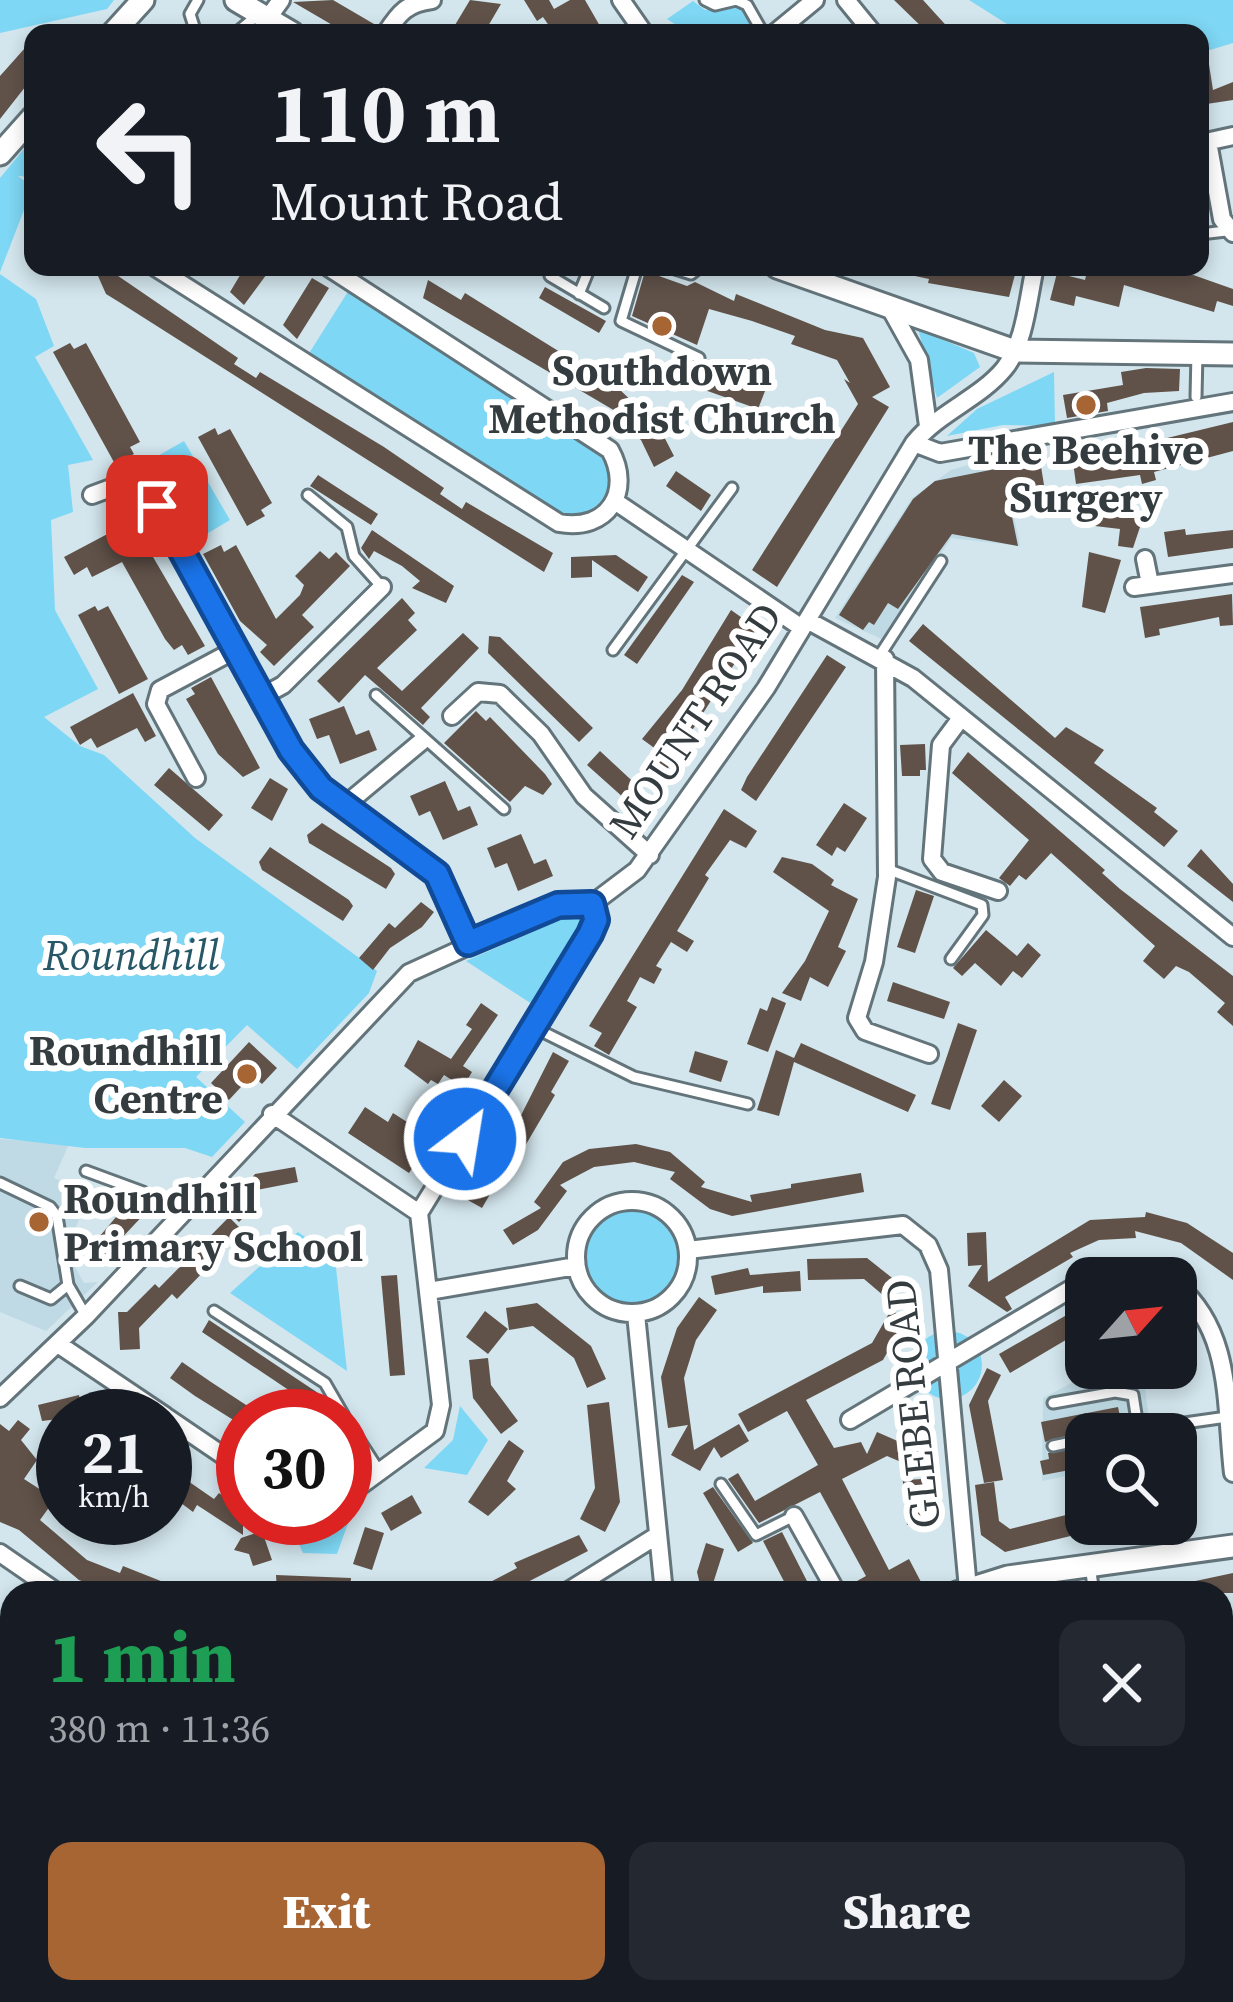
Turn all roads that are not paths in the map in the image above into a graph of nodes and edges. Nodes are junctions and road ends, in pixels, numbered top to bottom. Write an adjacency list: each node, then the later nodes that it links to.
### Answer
1 (143, 0): 9 (street)
2 (236, 0): 8 (street)
3 (432, 0): 10 (street)
4 (705, 0): 5 (lane)
5 (736, 0): 11 (lane)
6 (815, 0): 12 (street)
7 (846, 0): 13 (street)
8 (269, 10)
9 (121, 24)
10 (392, 24)
11 (758, 24)
12 (786, 24)
13 (866, 24)
14 (1209, 160): 15 (street)
15 (1230, 232)
16 (169, 276): 37 (street)
17 (342, 276): 37 (street)
18 (550, 276): 23 (lane)
19 (586, 276): 23 (lane)
20 (634, 276): 29 (lane)
21 (802, 276): 25 (street)
22 (1033, 276): 26 (street)
23 (579, 294): 24 (lane)
24 (604, 308)
25 (890, 308): 26 (street); 32 (street)
26 (1016, 351): 27 (street); 32 (street, MOUNT ROAD)
27 (1197, 352): 28 (street); 30 (lane)
28 (1233, 354)
29 (699, 358)
30 (1196, 397)
31 (1233, 402): 33 (street)
32 (928, 426): 33 (street, MOUNT ROAD)
33 (914, 442): 43 (street, MOUNT ROAD)
34 (732, 488): 38 (lane)
35 (92, 495): 44 (street)
36 (308, 495): 42 (lane)
37 (616, 502): 38 (street)
38 (686, 550): 43 (street); 45 (lane)
39 (1145, 559): 41 (street)
40 (941, 561): 46 (lane)
41 (1233, 574)
42 (382, 587): 48 (street)
43 (805, 624): 46 (street); 55 (street, MOUNT ROAD)
44 (232, 650): 48 (street); 52 (street)
45 (613, 650)
46 (882, 657): 50 (street); 56 (street)
47 (376, 695): 51 (lane)
48 (261, 698): 53 (street)
49 (452, 716): 55 (street)
50 (961, 718): 57 (street); 59 (street)
51 (422, 741): 53 (street); 54 (lane)
52 (196, 778)
53 (344, 806): 60 (street)
54 (504, 809)
55 (650, 855): 58 (street, MOUNT ROAD)
56 (886, 869): 61 (lane); 63 (street)
57 (998, 891)
58 (592, 904): 60 (street, MOUNT ROAD); 62 (street)
59 (1233, 937)
60 (468, 943): 65 (street, MOUNT ROAD)
61 (951, 959)
62 (533, 1027): 64 (lane); 68 (street)
63 (929, 1054)
64 (748, 1104)
65 (272, 1114): 68 (street); 69 (street, MOUNT ROAD)
66 (86, 1171): 69 (lane)
67 (0, 1183): 72 (lane)
68 (419, 1214): 74 (street)
69 (176, 1220): 79 (street, MOUNT ROAD)
70 (688, 1250): 71 (street); 78 (street); 81 (street, GLEBE ROAD)
71 (576, 1266): 74 (street); 78 (street)
72 (68, 1285): 73 (lane); 79 (lane)
73 (20, 1286)
74 (429, 1291): 94 (street)
75 (1065, 1294): 81 (street)
76 (1197, 1301): 87 (street)
77 (214, 1311): 83 (lane)
78 (636, 1314): 98 (street)
79 (86, 1316): 80 (street, MOUNT ROAD)
80 (58, 1344): 82 (street); 84 (street, MOUNT ROAD)
81 (947, 1361): 88 (street); 106 (street, GLEBE ROAD)
82 (125, 1389)
83 (328, 1389)
84 (0, 1398)
85 (1053, 1403): 86 (lane)
86 (1136, 1413)
87 (1226, 1417): 89 (lane); 93 (street)
88 (850, 1420)
89 (1197, 1420)
90 (1065, 1443): 91 (lane)
91 (1053, 1446)
92 (372, 1460): 94 (lane)
93 (1233, 1473)
94 (381, 1474): 95 (street)
95 (372, 1480)
96 (722, 1484): 97 (lane)
97 (794, 1516): 105 (street)
98 (658, 1535): 103 (street); 104 (street)
99 (1233, 1546): 101 (street)
100 (0, 1553): 102 (street)
101 (1090, 1566): 107 (street); 108 (lane)
102 (41, 1581)
103 (585, 1581)
104 (663, 1581)
105 (830, 1581)
106 (961, 1581)
107 (1013, 1581)
108 (1092, 1581)

